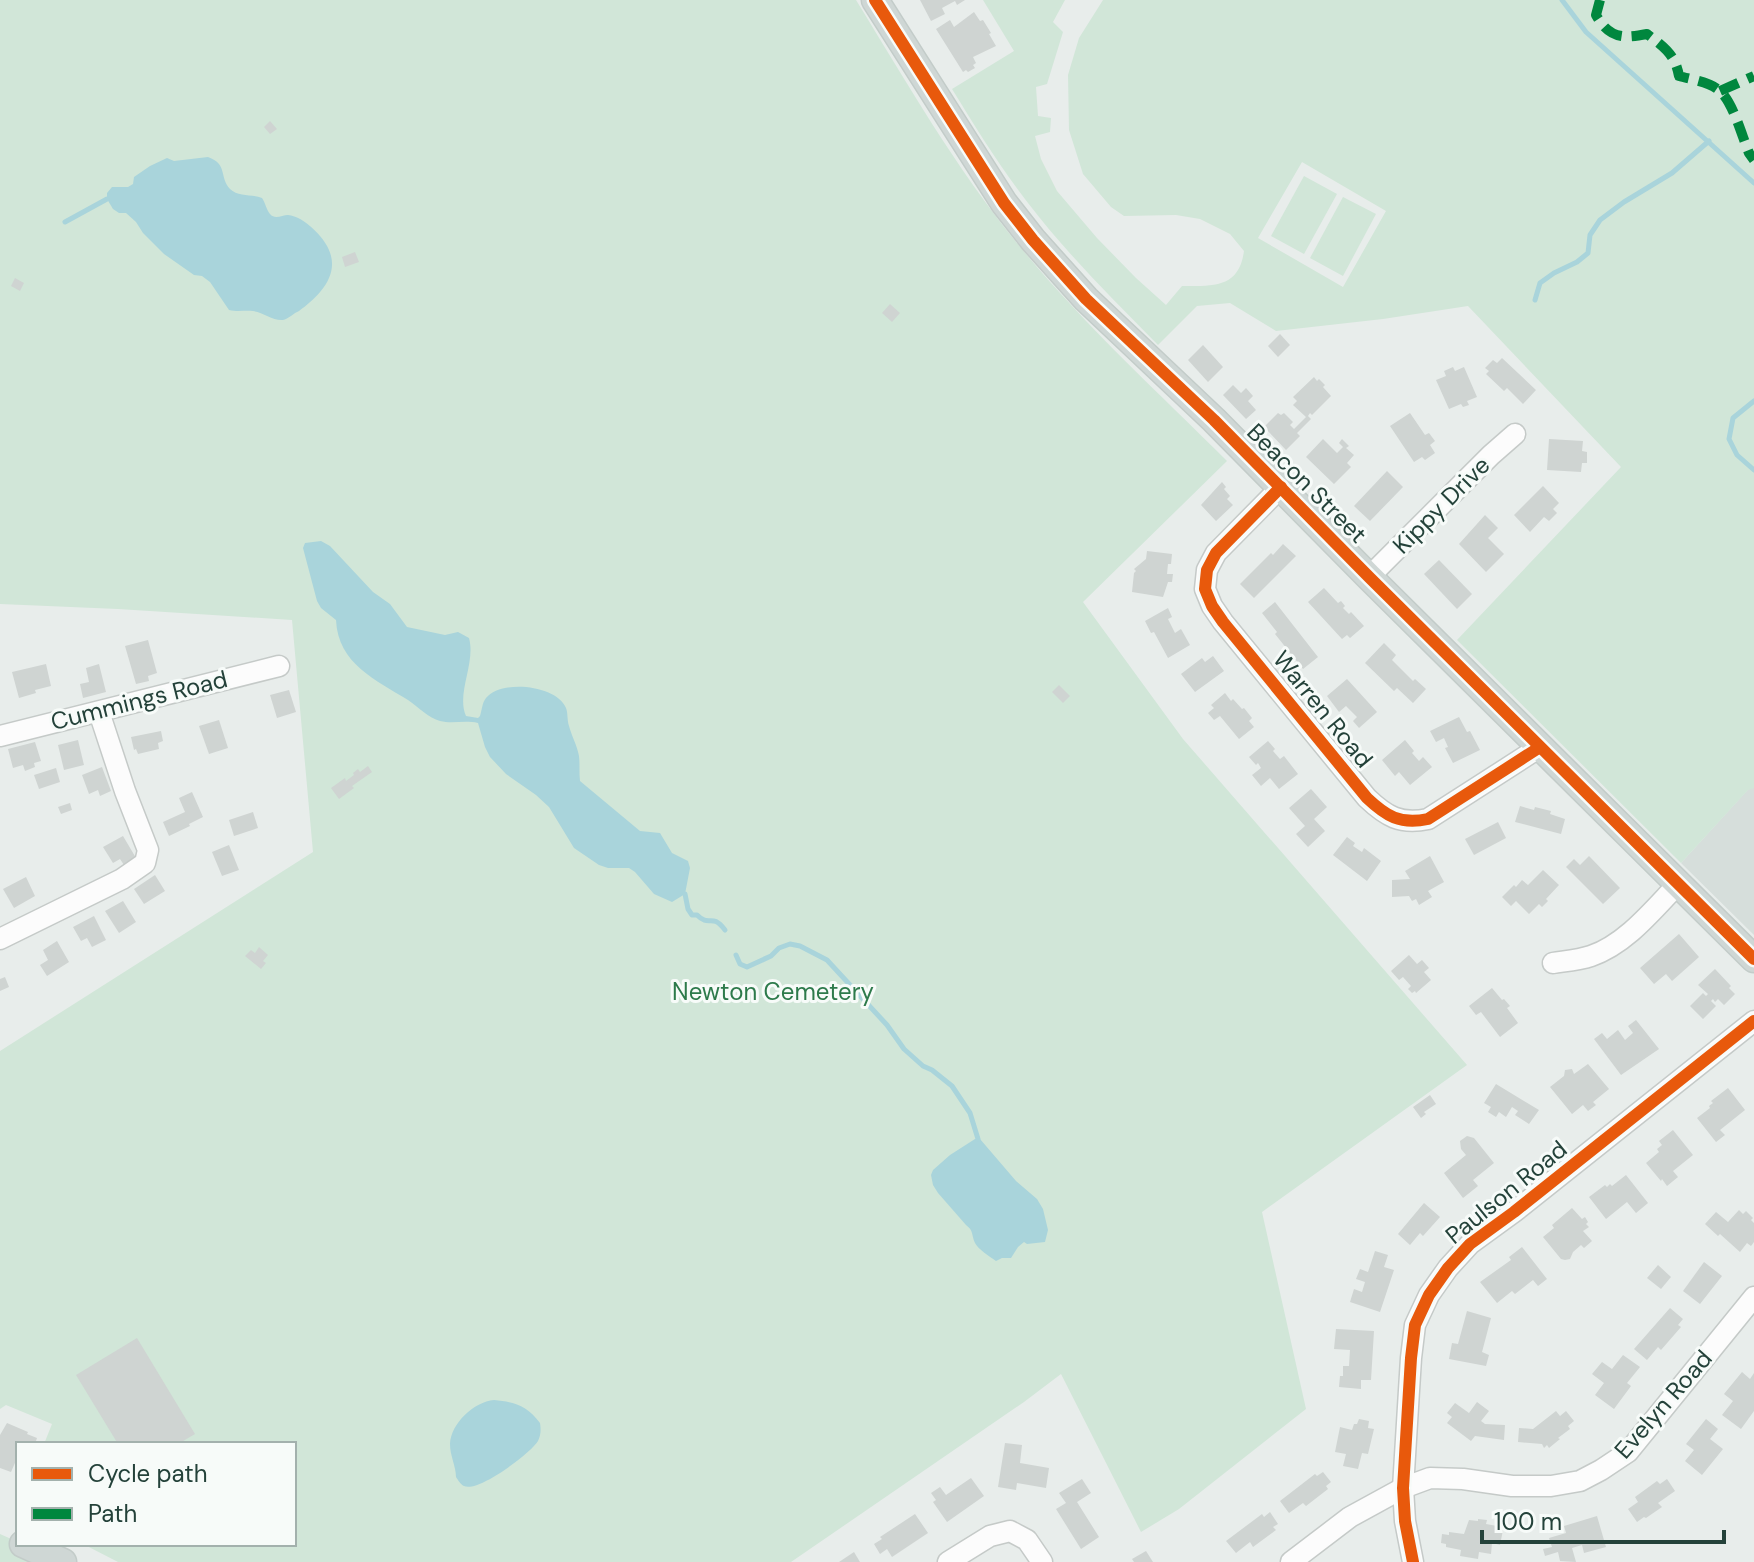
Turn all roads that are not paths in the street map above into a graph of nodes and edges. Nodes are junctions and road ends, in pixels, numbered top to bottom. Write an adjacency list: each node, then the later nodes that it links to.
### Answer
1 (875, 0): 3 (main road, Beacon Street)
2 (1515, 434): 4 (street, Kippy Drive)
3 (1281, 487): 4 (main road, Beacon Street); 8 (street, Warren Road)
4 (1369, 577): 8 (main road, Beacon Street)
5 (279, 666): 6 (street, Cummings Road)
6 (99, 712): 7 (street, Cummings Road); 10 (street)
7 (0, 736)
8 (1540, 747): 9 (main road, Beacon Street)
9 (1678, 884): 11 (main road, Beacon Street); 12 (street)
10 (0, 939)
11 (1754, 959)
12 (1553, 963)
13 (1754, 1021): 15 (street, Paulson Road)
14 (1754, 1297): 15 (street, Evelyn Road)
15 (1403, 1488): 20 (street, Evelyn Road); 21 (street, Paulson Road)
16 (28, 1546): 17 (main road)
17 (63, 1562)
18 (948, 1562): 19 (street)
19 (1042, 1562)
20 (1291, 1562)
21 (1413, 1562)

